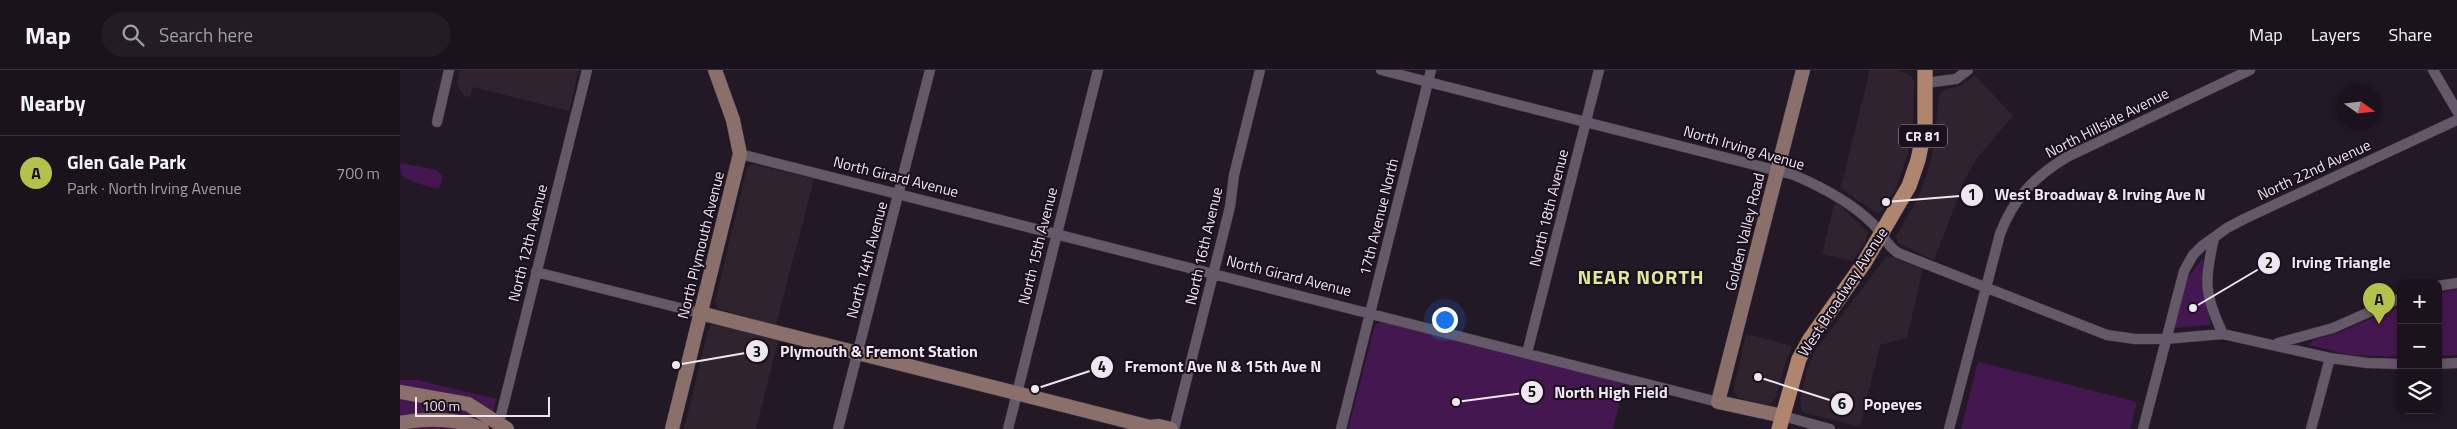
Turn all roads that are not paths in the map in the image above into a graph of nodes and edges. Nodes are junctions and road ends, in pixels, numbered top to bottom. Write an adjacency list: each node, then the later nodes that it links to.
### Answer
1 (449, 70): 19 (street)
2 (587, 70): 26 (street, North 12th Avenue)
3 (715, 70): 20 (street, North Plymouth Avenue)
4 (930, 70): 22 (street, North 14th Avenue)
5 (1098, 70): 23 (street, North 15th Avenue)
6 (1260, 70): 27 (street, North 16th Avenue)
7 (1381, 70): 15 (street, North Irving Avenue)
8 (1431, 70): 15 (street, 17th Avenue North)
9 (1600, 70): 18 (street, North 18th Avenue)
10 (1803, 70): 21 (street, Golden Valley Road)
11 (1968, 70): 14 (street)
12 (2250, 70): 30 (street, North Hillside Avenue)
13 (2434, 70): 16 (street)
14 (1925, 77): 24 (main road, West Broadway Avenue / CR 81)
15 (1428, 82): 18 (street, North Irving Avenue); 33 (street, 17th Avenue North)
16 (2457, 111)
17 (2457, 120): 25 (street, North 22nd Avenue)
18 (1587, 121): 21 (street, North Irving Avenue); 38 (street, North 18th Avenue)
19 (437, 122)
20 (740, 154): 22 (street, North Girard Avenue); 32 (street, North Plymouth Avenue)
21 (1777, 170): 24 (street, North Irving Avenue); 45 (street, Golden Valley Road)
22 (899, 195): 23 (street, North Girard Avenue); 37 (street, North 14th Avenue)
23 (1057, 234): 27 (street, North Girard Avenue); 44 (street, North 15th Avenue)
24 (1882, 235): 30 (street, North Irving Avenue); 47 (main road, West Broadway Avenue / CR 81)
25 (2214, 238): 34 (street); 35 (street, North 22nd Avenue)
26 (536, 272): 32 (street); 48 (street, North 12th Avenue)
27 (1214, 273): 33 (street, North Girard Avenue); 53 (street, North 16th Avenue)
28 (2457, 283): 29 (street)
29 (2442, 285)
30 (1985, 287): 35 (street, North Irving Avenue); 56 (street, North Hillside Avenue)
31 (2397, 300): 36 (street, North Irving Avenue)
32 (700, 313): 37 (street); 50 (street, North Plymouth Avenue)
33 (1370, 313): 38 (street, North Girard Avenue); 54 (street, 17th Avenue North)
34 (2223, 334): 35 (street, North Irving Avenue); 36 (street, North Irving Avenue)
35 (2165, 339): 57 (street, North 22nd Avenue)
36 (2274, 344): 39 (street, North Irving Avenue)
37 (858, 353): 44 (street); 51 (street, North 14th Avenue)
38 (1527, 353): 45 (street, North Girard Avenue)
39 (2330, 358): 41 (street, North Irving Avenue); 58 (street)
40 (2457, 363): 42 (street)
41 (2397, 364)
42 (2442, 364)
43 (400, 392): 48 (street)
44 (1016, 392): 52 (street, North 15th Avenue); 53 (street)
45 (1718, 402): 47 (street, North Girard Avenue)
46 (400, 423): 49 (street)
47 (1781, 423): 55 (street, North Girard Avenue)
48 (501, 427)
49 (482, 429)
50 (672, 429)
51 (838, 429)
52 (1008, 429)
53 (1173, 429)
54 (1341, 429)
55 (1830, 429)
56 (1949, 429)
57 (2142, 429)
58 (2311, 429)

